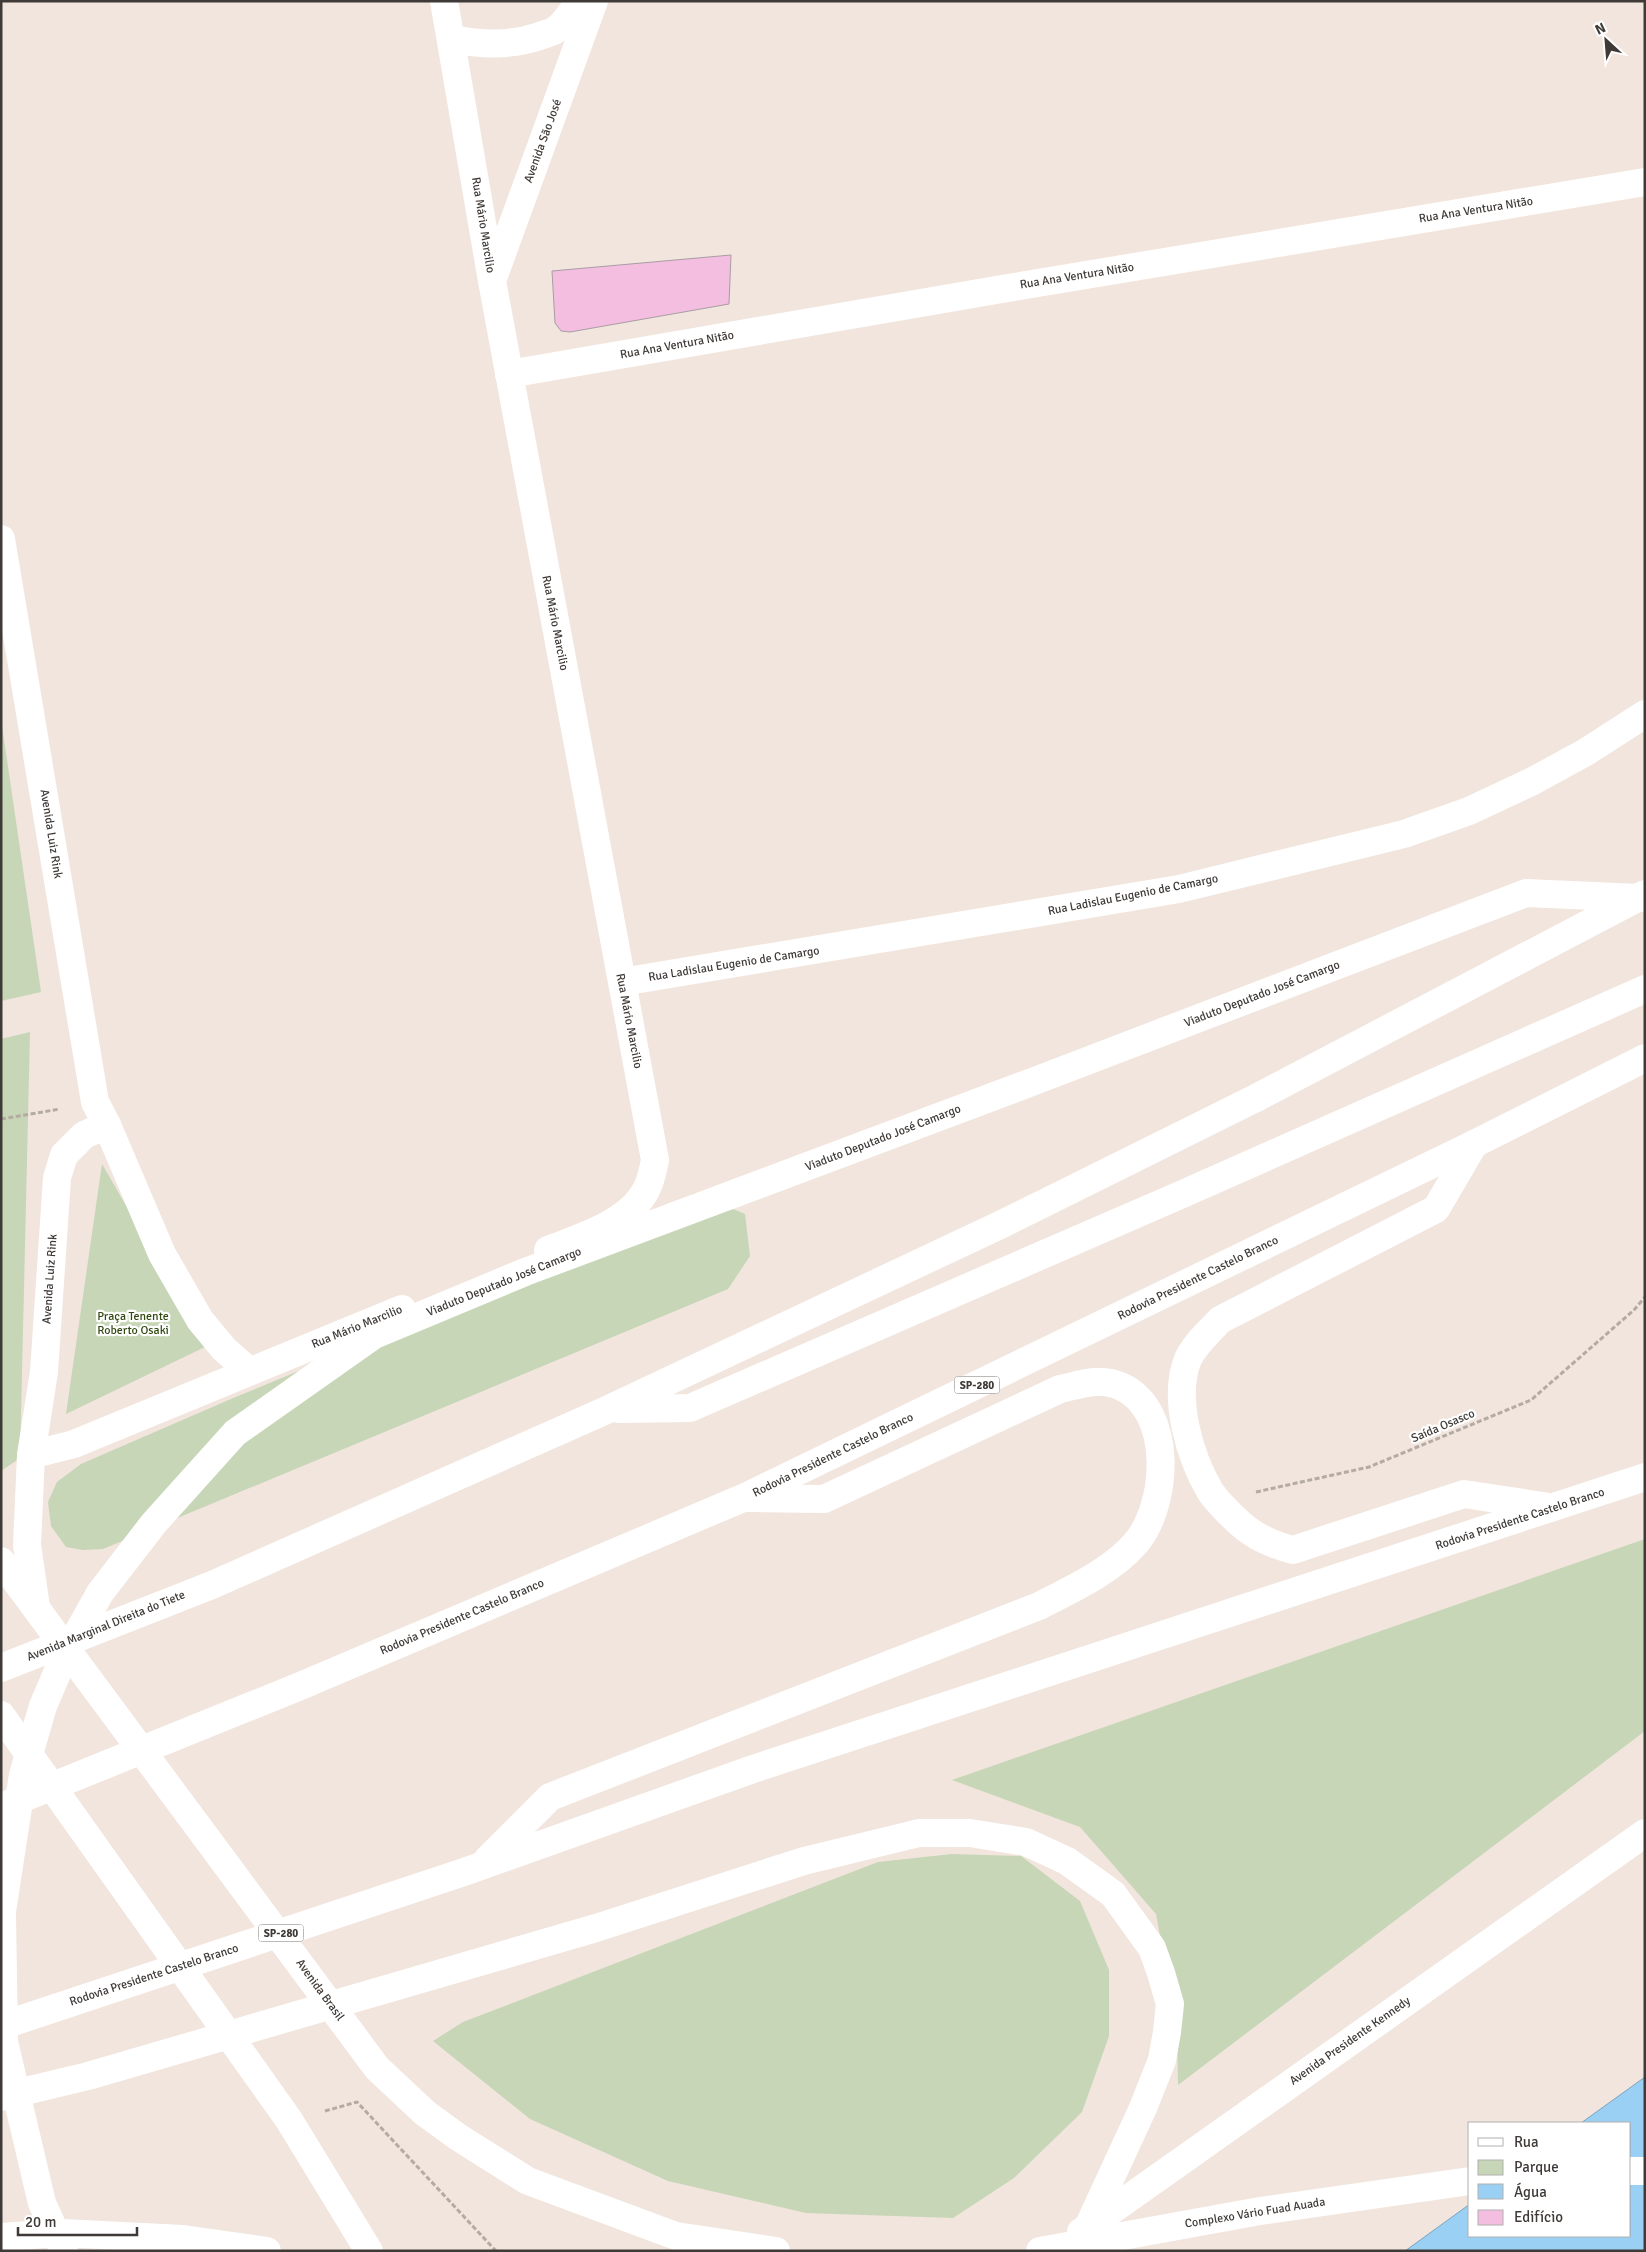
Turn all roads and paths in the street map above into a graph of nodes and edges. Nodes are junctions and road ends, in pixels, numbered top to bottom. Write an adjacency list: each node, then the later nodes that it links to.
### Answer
1 (444, 1): 4 (main road, Rua Mário Marcilio)
2 (579, 1): 4 (main road)
3 (594, 1): 6 (main road, Avenida São José)
4 (452, 39): 6 (main road, Rua Mário Marcilio)
5 (1645, 182): 7 (main road, Rua Ana Ventura Nitão)
6 (492, 280): 7 (main road, Rua Mário Marcilio)
7 (509, 374): 11 (main road, Rua Mário Marcilio)
8 (1, 539): 14 (main road, Avenida Luiz Rink)
9 (1645, 714): 11 (main road, Rua Ladislau Eugenio de Camargo)
10 (1642, 896): 19 (main road, Avenida Marginal Direita do Tiete); 40 (main road, Viaduto Deputado José Camargo)
11 (622, 982): 18 (main road, Rua Mário Marcilio)
12 (1645, 989): 19 (main road)
13 (1645, 1058): 16 (main road, Rodovia Presidente Castelo Branco / SP-280)
14 (101, 1114): 15 (path); 18 (main road, Avenida Luiz Rink); 20 (main road, Avenida Luiz Rink)
15 (1, 1119)
16 (1474, 1144): 22 (main road); 23 (main road, Rodovia Presidente Castelo Branco / SP-280)
17 (1645, 1297): 22 (path, Saída Osasco)
18 (249, 1371): 20 (main road, Rua Mário Marcilio)
19 (609, 1410): 27 (main road, Avenida Marginal Direita do Tiete)
20 (31, 1455): 26 (main road)
21 (1645, 1477): 24 (main road, Rodovia Presidente Castelo Branco / SP-280)
22 (1211, 1493): 24 (main road)
23 (743, 1498): 29 (main road, Rodovia Presidente Castelo Branco / SP-280); 31 (main road)
24 (1555, 1508): 31 (main road, Rodovia Presidente Castelo Branco / SP-280)
25 (1, 1561): 26 (main road, Avenida Brasil)
26 (36, 1607): 44 (main road, Avenida Brasil)
27 (1, 1668)
28 (1, 1715): 34 (main road)
29 (1, 1807)
30 (1645, 1833): 38 (main road, Avenida Presidente Kennedy)
31 (474, 1868): 32 (main road, Rodovia Presidente Castelo Branco / SP-280)
32 (1, 2026)
33 (1, 2097): 38 (main road)
34 (289, 2120): 42 (main road); 43 (path)
35 (1631, 2171): 36 (main road)
36 (1645, 2171)
37 (1468, 2181): 45 (main road, Complexo Vário Fuad Auada)
38 (1088, 2227): 46 (main road, Avenida Presidente Kennedy)
39 (1, 2237): 41 (main road)
40 (64, 2251)
41 (267, 2251)
42 (369, 2251)
43 (496, 2251)
44 (776, 2251)
45 (1040, 2251)
46 (1057, 2251)

